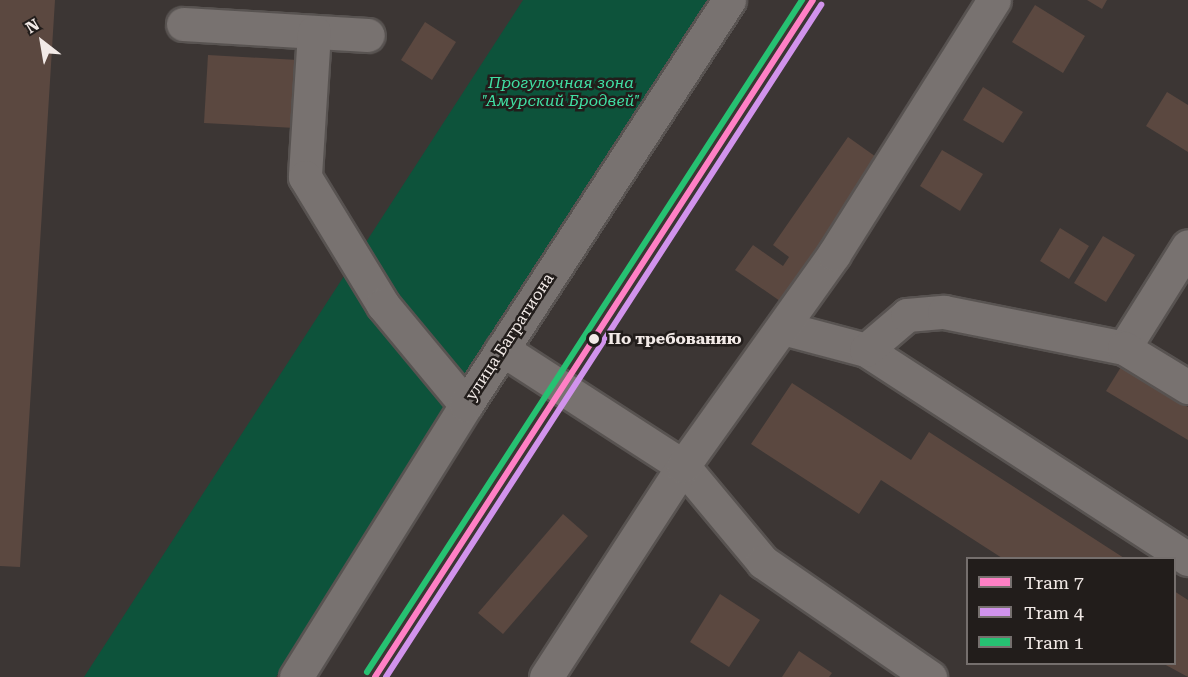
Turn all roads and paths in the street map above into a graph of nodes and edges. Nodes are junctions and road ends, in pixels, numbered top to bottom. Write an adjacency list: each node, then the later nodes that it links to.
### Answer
1 (729, 0): 9 (street, улица Багратиона)
2 (994, 0): 7 (street)
3 (183, 24): 4 (street)
4 (314, 32): 5 (street); 12 (street)
5 (368, 35)
6 (1188, 246): 8 (street)
7 (783, 328): 10 (street); 13 (street)
8 (1124, 348): 10 (street); 11 (street)
9 (502, 349): 12 (street, улица Багратиона); 13 (street)
10 (866, 350): 14 (street)
11 (1188, 387)
12 (466, 405): 15 (street, улица Багратиона)
13 (683, 466): 16 (street); 17 (street)
14 (1188, 559)
15 (296, 677)
16 (546, 677)
17 (930, 677)

